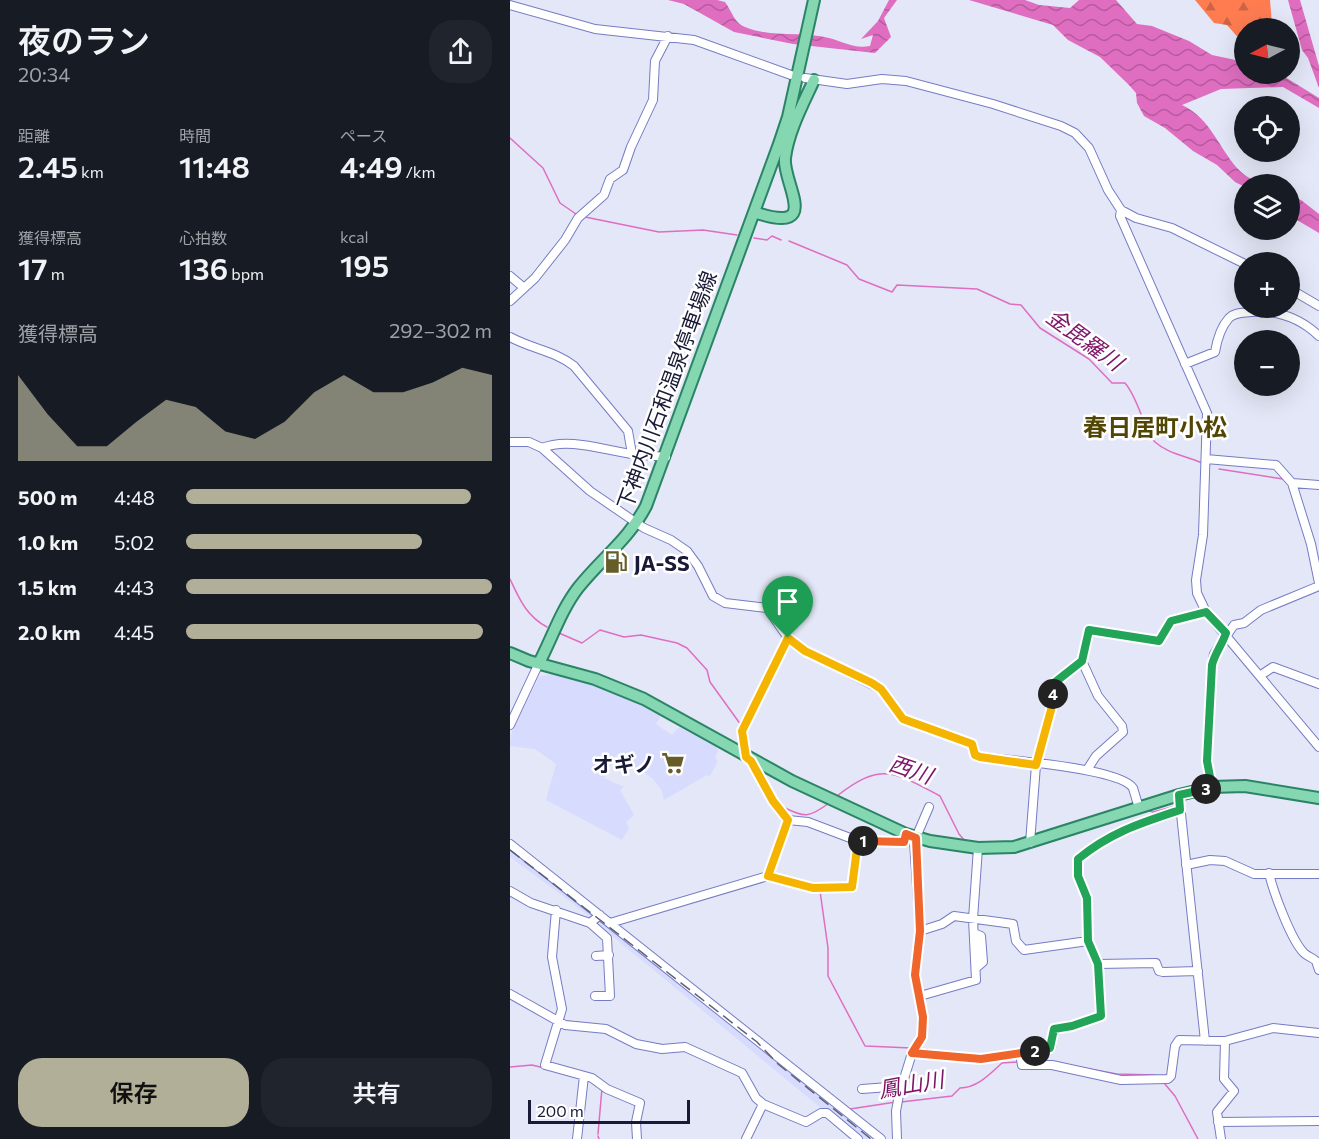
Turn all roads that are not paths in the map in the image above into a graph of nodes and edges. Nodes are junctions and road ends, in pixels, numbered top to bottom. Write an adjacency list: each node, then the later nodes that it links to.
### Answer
1 (814, 0): 7 (main road, 下神内川石和温泉停車場線)
2 (510, 5): 3 (street)
3 (668, 36): 4 (street); 10 (street)
4 (791, 75)
5 (810, 79): 6 (street); 7 (main road)
6 (1121, 210): 8 (street); 16 (street)
7 (754, 212): 20 (main road, 下神内川石和温泉停車場線)
8 (1234, 259)
9 (510, 276): 10 (street)
10 (523, 286): 12 (street)
11 (1300, 295): 13 (street)
12 (510, 301)
13 (1319, 306)
14 (1319, 336): 16 (street)
15 (510, 337): 19 (street)
16 (1185, 364): 21 (street)
17 (510, 442): 18 (street)
18 (542, 448): 19 (street); 24 (street)
19 (632, 454): 20 (street)
20 (666, 456): 24 (main road, 下神内川石和温泉停車場線)
21 (1206, 459): 22 (street); 26 (street)
22 (1292, 483): 23 (street); 25 (street)
23 (1319, 485)
24 (637, 524): 28 (street); 31 (main road, 下神内川石和温泉停車場線)
25 (1319, 582): 27 (street)
26 (1206, 612): 27 (street); 30 (street)
27 (1226, 633): 32 (street); 39 (street)
28 (788, 638): 36 (street); 37 (street)
29 (510, 652): 31 (main road)
30 (1082, 661): 37 (street); 38 (street)
31 (539, 663): 34 (street); 36 (main road)
32 (1261, 675): 33 (street); 35 (street)
33 (1319, 684)
34 (510, 725)
35 (1319, 747)
36 (748, 759): 45 (street); 46 (main road)
37 (1036, 765): 38 (street); 47 (street)
38 (1087, 770): 43 (street)
39 (1212, 787): 40 (main road); 41 (main road)
40 (1179, 795): 43 (main road); 44 (street)
41 (1319, 798)
42 (929, 807): 46 (street)
43 (1139, 808): 47 (main road)
44 (1180, 810): 51 (street); 62 (street)
45 (788, 820): 48 (street); 54 (street)
46 (911, 836): 48 (street); 50 (main road); 61 (street)
47 (1030, 839): 50 (main road)
48 (858, 841): 54 (street)
49 (510, 844): 57 (street)
50 (978, 848): 58 (street)
51 (1186, 866): 52 (street); 67 (street)
52 (1269, 873): 53 (street); 66 (street)
53 (1319, 874)
54 (768, 876): 60 (street)
55 (510, 891): 56 (street)
56 (556, 910): 59 (street); 71 (street)
57 (600, 915): 59 (street); 60 (street)
58 (973, 919): 61 (street); 62 (street); 70 (street)
59 (590, 923): 63 (street)
60 (610, 923): 87 (street)
61 (920, 931): 70 (street)
62 (1088, 941): 65 (street)
63 (609, 955): 64 (street); 69 (street)
64 (596, 956)
65 (1098, 964): 67 (street); 76 (street)
66 (1319, 970)
67 (1198, 971): 73 (street)
68 (510, 994): 71 (street)
69 (594, 996)
70 (920, 996): 75 (street)
71 (557, 1019): 77 (street); 80 (street)
72 (1319, 1033): 74 (street)
73 (1205, 1041): 74 (street); 76 (street)
74 (1225, 1041): 82 (street)
75 (912, 1053): 76 (street); 78 (street)
76 (1021, 1058)
77 (584, 1076): 83 (street); 84 (street)
78 (902, 1086): 79 (street); 88 (street)
79 (862, 1089)
80 (764, 1104): 85 (street); 86 (street)
81 (1319, 1121): 82 (street)
82 (1218, 1122): 89 (street)
83 (577, 1139)
84 (637, 1139)
85 (746, 1139)
86 (858, 1139)
87 (881, 1139)
88 (897, 1139)
89 (1221, 1139)

